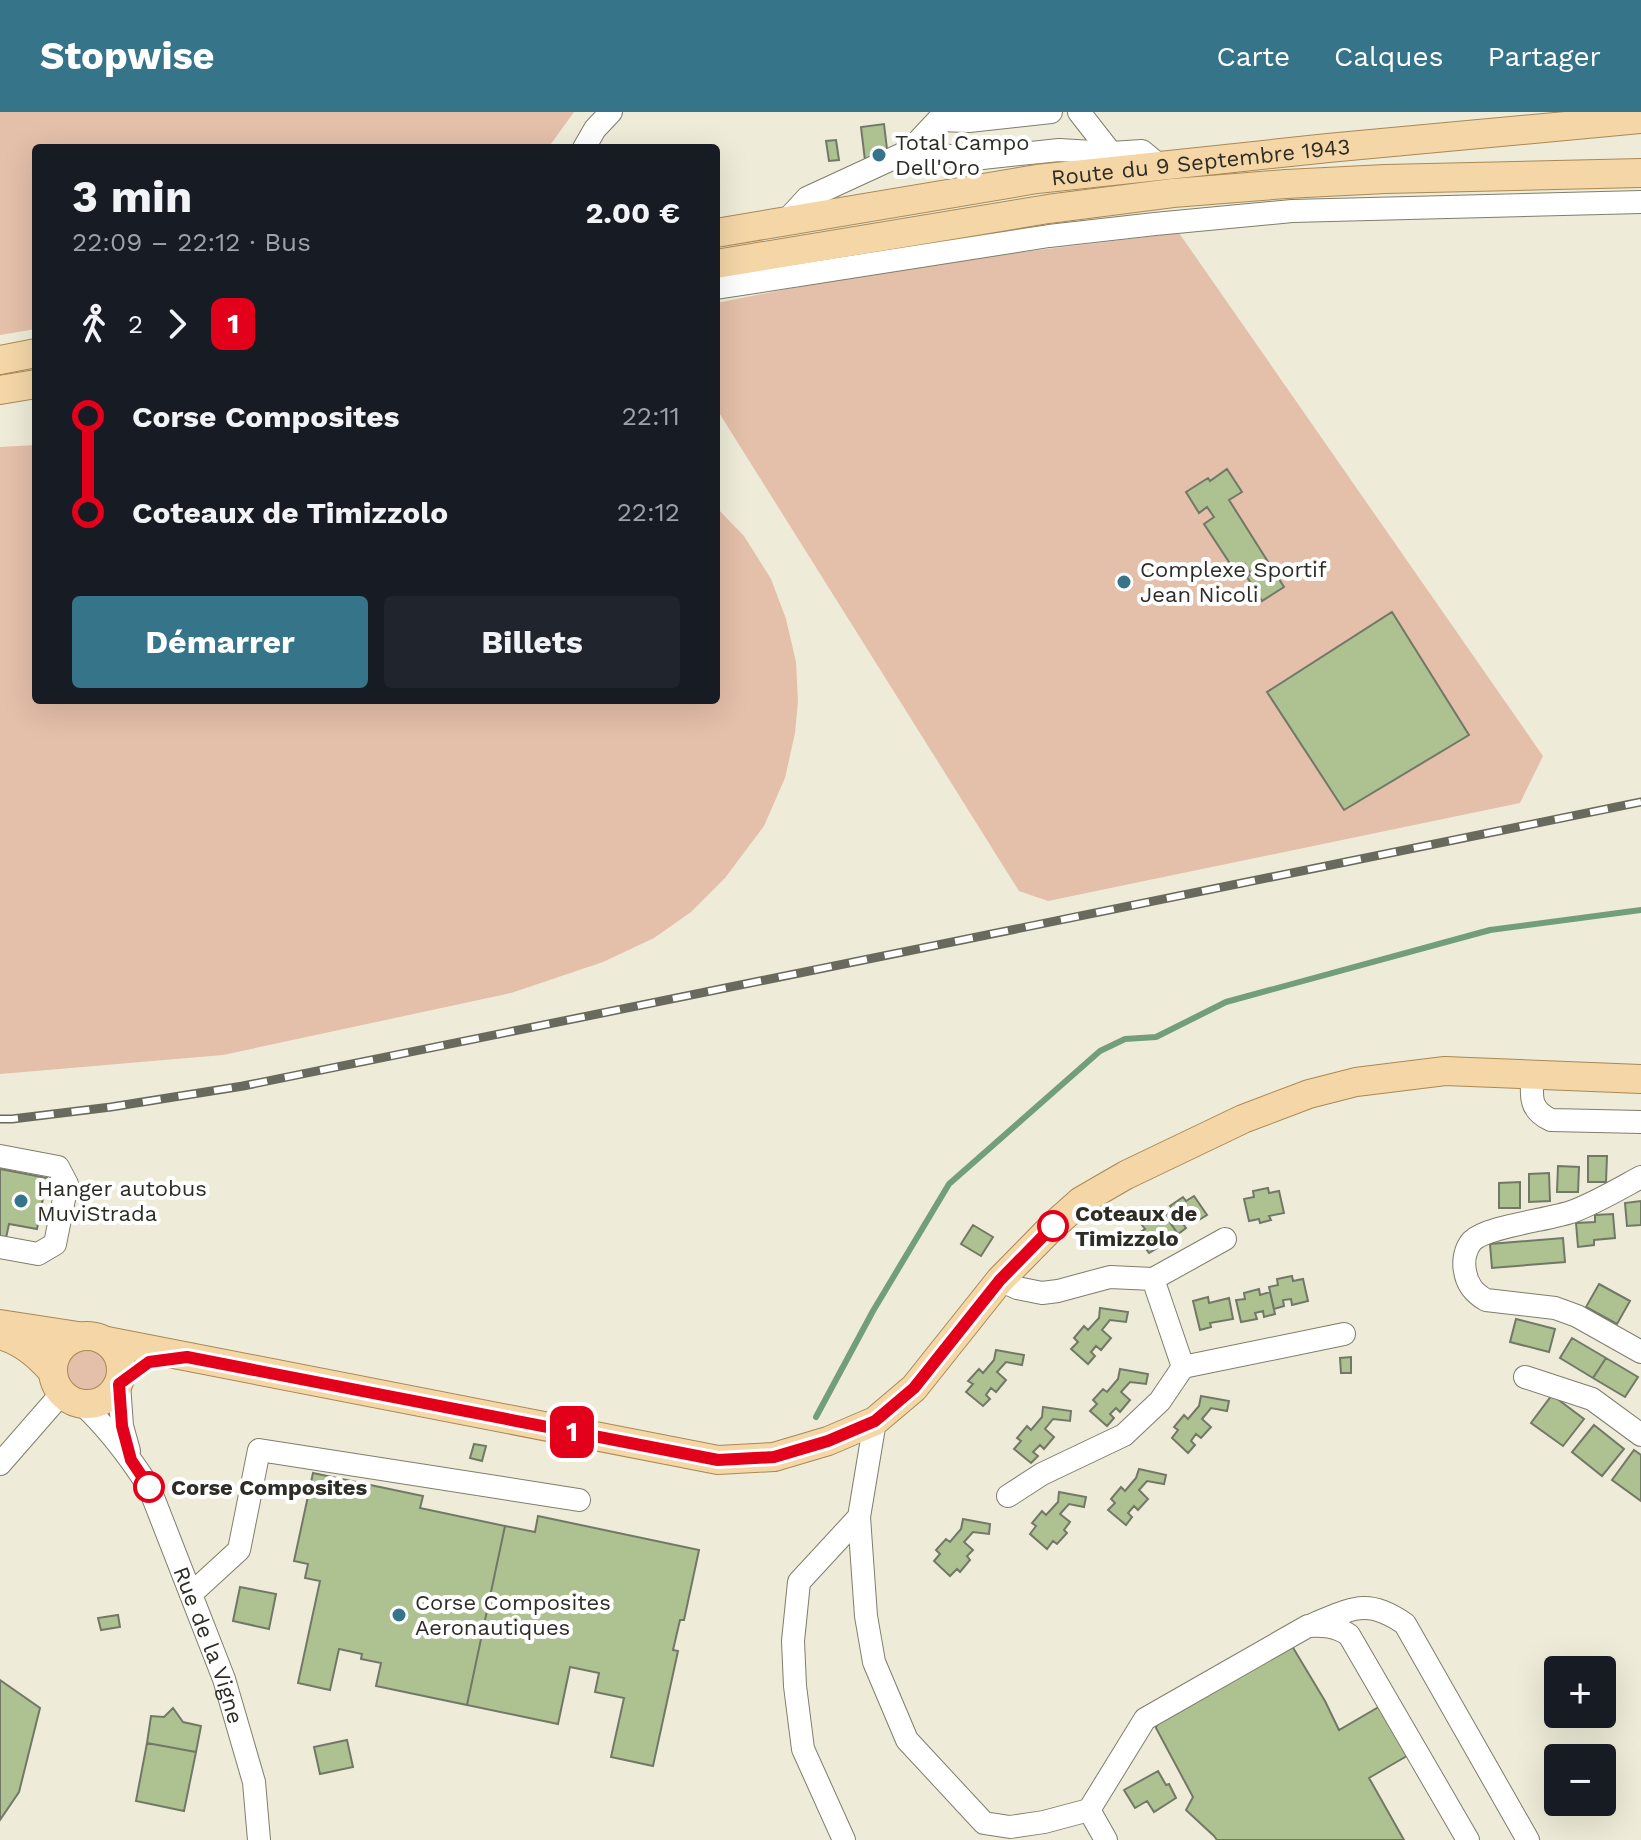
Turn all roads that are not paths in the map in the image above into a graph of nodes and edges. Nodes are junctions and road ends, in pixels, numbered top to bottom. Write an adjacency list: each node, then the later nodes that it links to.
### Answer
1 (611, 112): 6 (street)
2 (1051, 112): 4 (street)
3 (1079, 112): 8 (street)
4 (931, 116): 7 (street)
5 (1641, 119): 9 (main road, Route du 9 Septembre 1943)
6 (586, 144)
7 (909, 151): 8 (street); 12 (street)
8 (1111, 153): 9 (street)
9 (1160, 166): 12 (main road, Route du 9 Septembre 1943)
10 (1641, 173): 14 (main road, Route du 9 Septembre 1943)
11 (1641, 202): 15 (street)
12 (784, 223): 13 (main road, Route du 9 Septembre 1943)
13 (720, 232)
14 (720, 263)
15 (720, 287)
16 (32, 354): 17 (main road)
17 (0, 360)
18 (32, 385): 19 (main road)
19 (0, 390)
20 (1533, 1075): 21 (main road); 22 (street); 28 (main road)
21 (1641, 1079)
22 (1641, 1122)
23 (0, 1156): 26 (street)
24 (1641, 1177): 34 (street)
25 (1225, 1239): 27 (street)
26 (0, 1247)
27 (1153, 1279): 28 (street); 36 (street)
28 (1000, 1280): 40 (main road)
29 (0, 1324): 32 (main road)
30 (1344, 1334): 36 (street)
31 (0, 1335): 39 (main road)
32 (78, 1336): 33 (main road); 39 (main road)
33 (107, 1341): 35 (main road); 38 (main road)
34 (1641, 1352)
35 (187, 1357): 38 (main road); 40 (main road)
36 (1183, 1367): 44 (street)
37 (1525, 1377): 41 (street)
38 (119, 1384): 39 (main road); 42 (street, Rue de la Vigne)
39 (66, 1390): 42 (street, Rue de la Vigne); 43 (street)
40 (875, 1421): 46 (street)
41 (1641, 1435)
42 (131, 1460): 47 (street, Rue de la Vigne)
43 (0, 1464)
44 (1008, 1496)
45 (579, 1500): 47 (street)
46 (859, 1517): 49 (street); 51 (street)
47 (191, 1594): 50 (street, Rue de la Vigne)
48 (1308, 1626): 49 (street); 53 (street); 54 (street)
49 (1089, 1810): 52 (street)
50 (259, 1840)
51 (844, 1840)
52 (1106, 1840)
53 (1468, 1840)
54 (1528, 1840)

